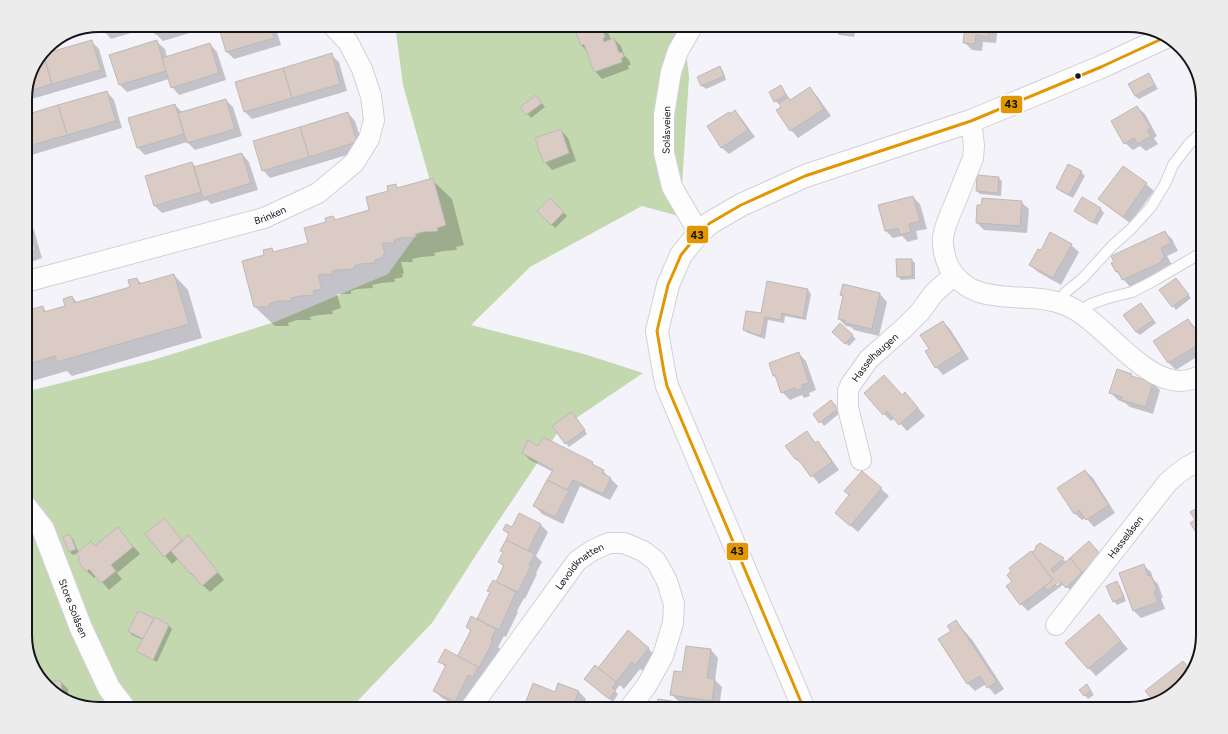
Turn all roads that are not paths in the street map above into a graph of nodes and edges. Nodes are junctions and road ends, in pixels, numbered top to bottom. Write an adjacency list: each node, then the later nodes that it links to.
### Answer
1 (339, 32): 9 (street, Brinken)
2 (689, 32): 6 (street, Solåsveien)
3 (1160, 40): 4 (main road)
4 (971, 121): 6 (main road); 8 (street)
5 (1196, 138): 10 (lane)
6 (699, 233): 20 (main road)
7 (1196, 256): 11 (lane)
8 (954, 275): 10 (street); 13 (street, Hasselhaugen)
9 (32, 280)
10 (1057, 302): 11 (street)
11 (1079, 312): 12 (street)
12 (1196, 378)
13 (861, 460)
14 (1196, 462): 16 (street, Hasselåsen)
15 (32, 515): 17 (main road, Store Solåsen)
16 (1056, 625)
17 (120, 702)
18 (475, 702): 19 (street, Løvoldknatten)
19 (634, 702)
20 (801, 702)

